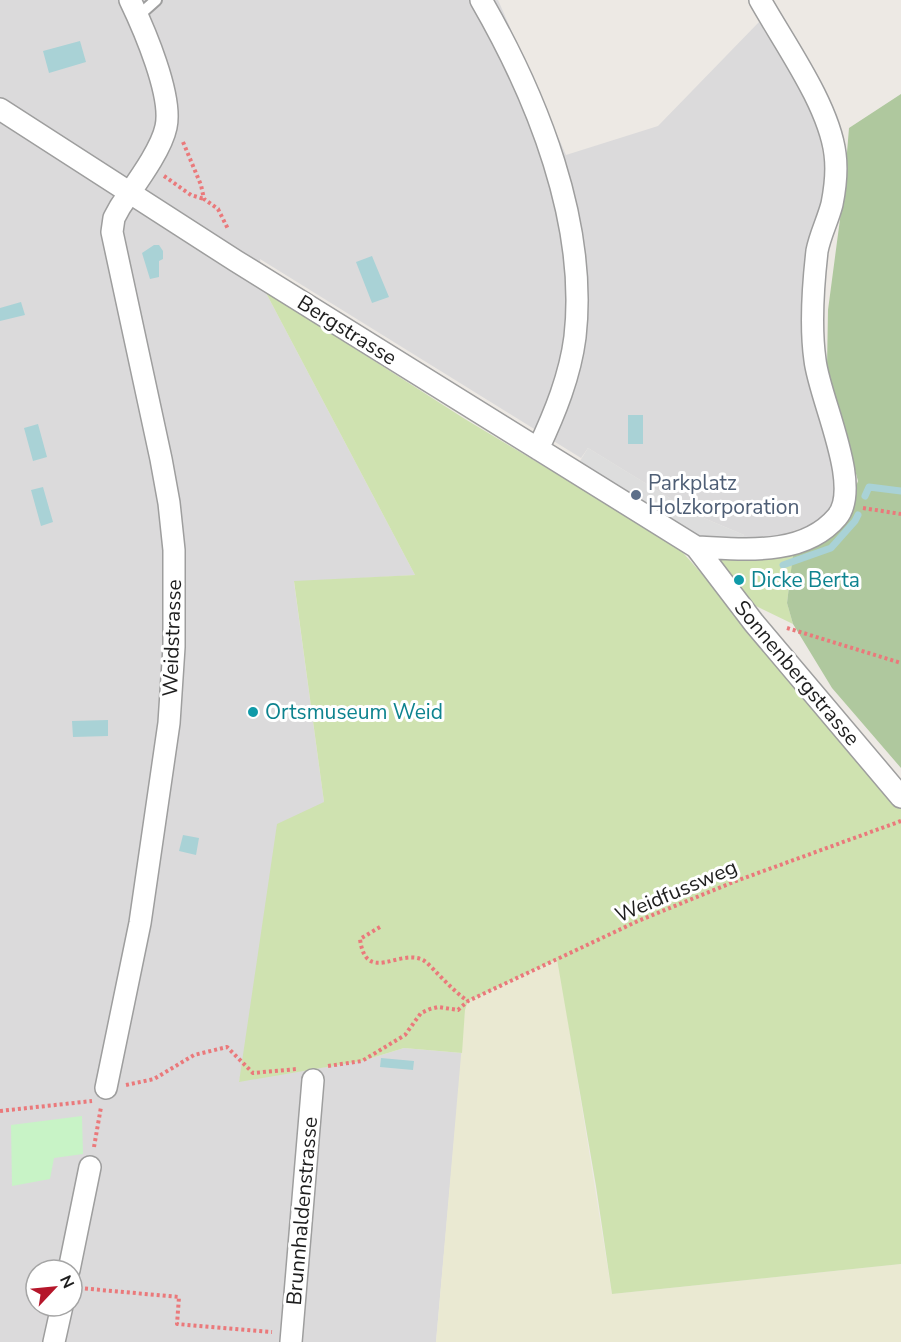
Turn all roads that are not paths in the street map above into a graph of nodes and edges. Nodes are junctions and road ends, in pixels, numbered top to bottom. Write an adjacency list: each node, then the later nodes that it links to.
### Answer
1 (156, 0): 4 (lane)
2 (481, 0): 7 (street)
3 (760, 0): 8 (street)
4 (134, 8): 6 (street, Weidstrasse)
5 (0, 110): 6 (street, Bergstrasse)
6 (129, 192): 7 (street, Bergstrasse); 11 (street, Weidstrasse)
7 (538, 449): 8 (street, Bergstrasse)
8 (696, 547): 9 (street, Sonnenbergstrasse)
9 (901, 797)
10 (313, 1080): 15 (street, Brunnhaldenstrasse)
11 (104, 1094)
12 (90, 1167): 13 (street)
13 (71, 1258)
14 (59, 1318): 16 (street)
15 (282, 1337)
16 (54, 1342)

